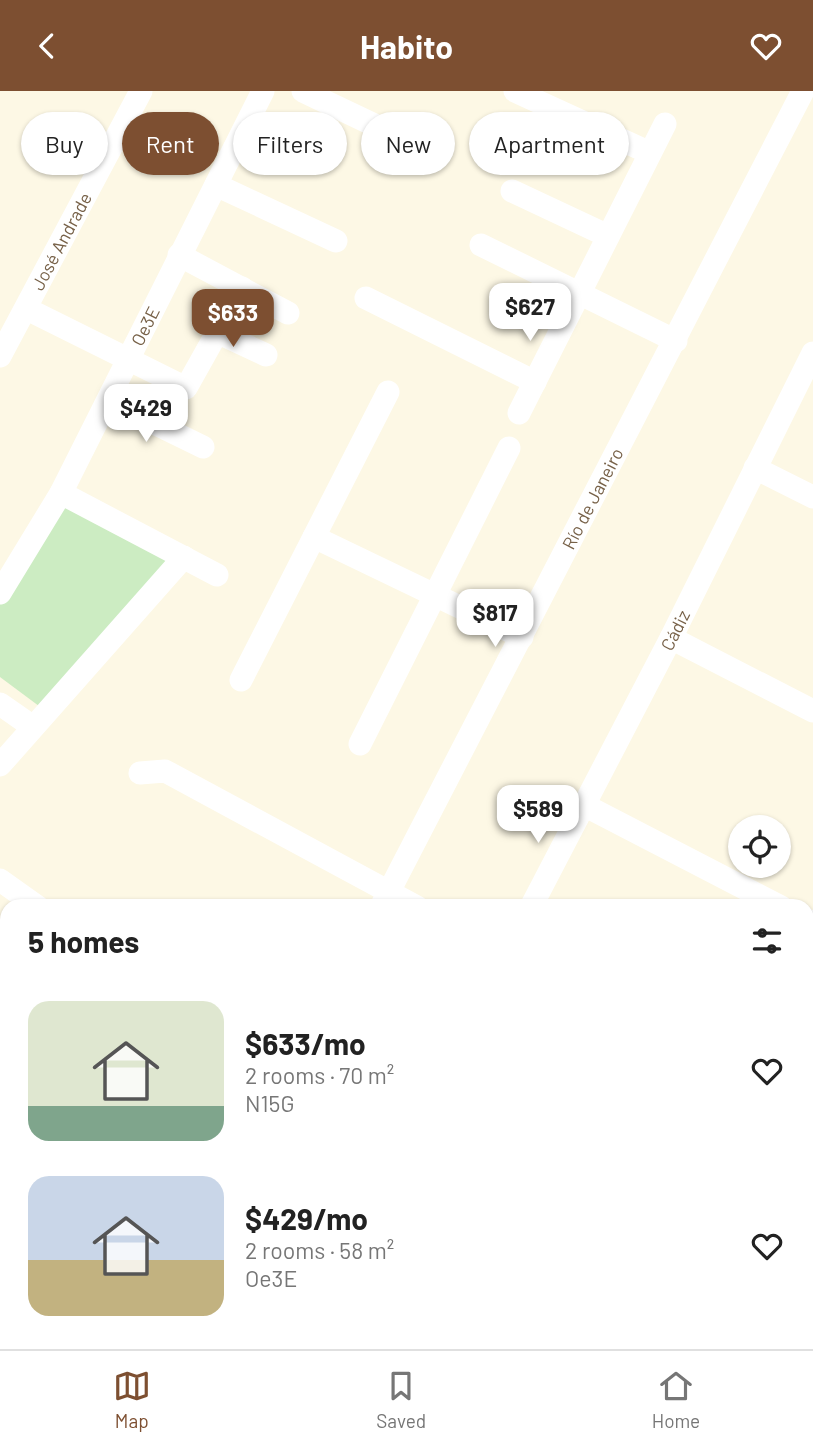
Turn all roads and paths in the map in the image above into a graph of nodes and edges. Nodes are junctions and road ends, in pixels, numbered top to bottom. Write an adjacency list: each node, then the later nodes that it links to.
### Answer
1 (141, 91): 18 (street, José Andrade)
2 (263, 91): 9 (street, Oe3E)
3 (303, 91): 6 (street)
4 (515, 91): 8 (street)
5 (803, 91): 21 (street, Río de Janeiro)
6 (361, 119)
7 (665, 124): 8 (street)
8 (650, 153): 11 (street)
9 (216, 185): 12 (street); 14 (street, Oe3E)
10 (512, 191): 11 (street)
11 (608, 236): 16 (street)
12 (336, 241)
13 (481, 245): 16 (street)
14 (180, 255): 15 (street); 25 (street, Oe3E)
15 (242, 288): 19 (street); 20 (street)
16 (580, 294): 21 (street); 26 (street)
17 (366, 298): 26 (street)
18 (27, 309): 24 (street, José Andrade); 25 (street)
19 (288, 313)
20 (217, 332): 23 (street); 25 (street)
21 (676, 341): 40 (street, Río de Janeiro)
22 (813, 353): 32 (street, Cádiz)
23 (266, 355)
24 (0, 356)
25 (128, 357): 28 (street, Oe3E)
26 (535, 382): 29 (street)
27 (388, 392): 35 (street)
28 (108, 401): 30 (street); 33 (street, Oe3E)
29 (519, 413)
30 (203, 447)
31 (509, 448): 39 (street)
32 (755, 468): 34 (street); 41 (street, Cádiz)
33 (61, 493): 36 (street); 38 (street, Oe3E)
34 (813, 497)
35 (314, 537): 39 (street); 42 (street)
36 (184, 557): 37 (street); 45 (street)
37 (217, 575)
38 (0, 593)
39 (437, 596): 40 (street); 46 (street)
40 (522, 637): 52 (street, Río de Janeiro)
41 (671, 638): 44 (street); 49 (street, Cádiz)
42 (241, 680)
43 (0, 705): 45 (street)
44 (813, 711)
45 (33, 727): 47 (street)
46 (360, 744)
47 (0, 765)
48 (140, 773): 52 (street)
49 (584, 805): 53 (street, Cádiz); 54 (street)
50 (0, 880): 51 (street)
51 (27, 899)
52 (385, 899)
53 (535, 899)
54 (766, 899)

